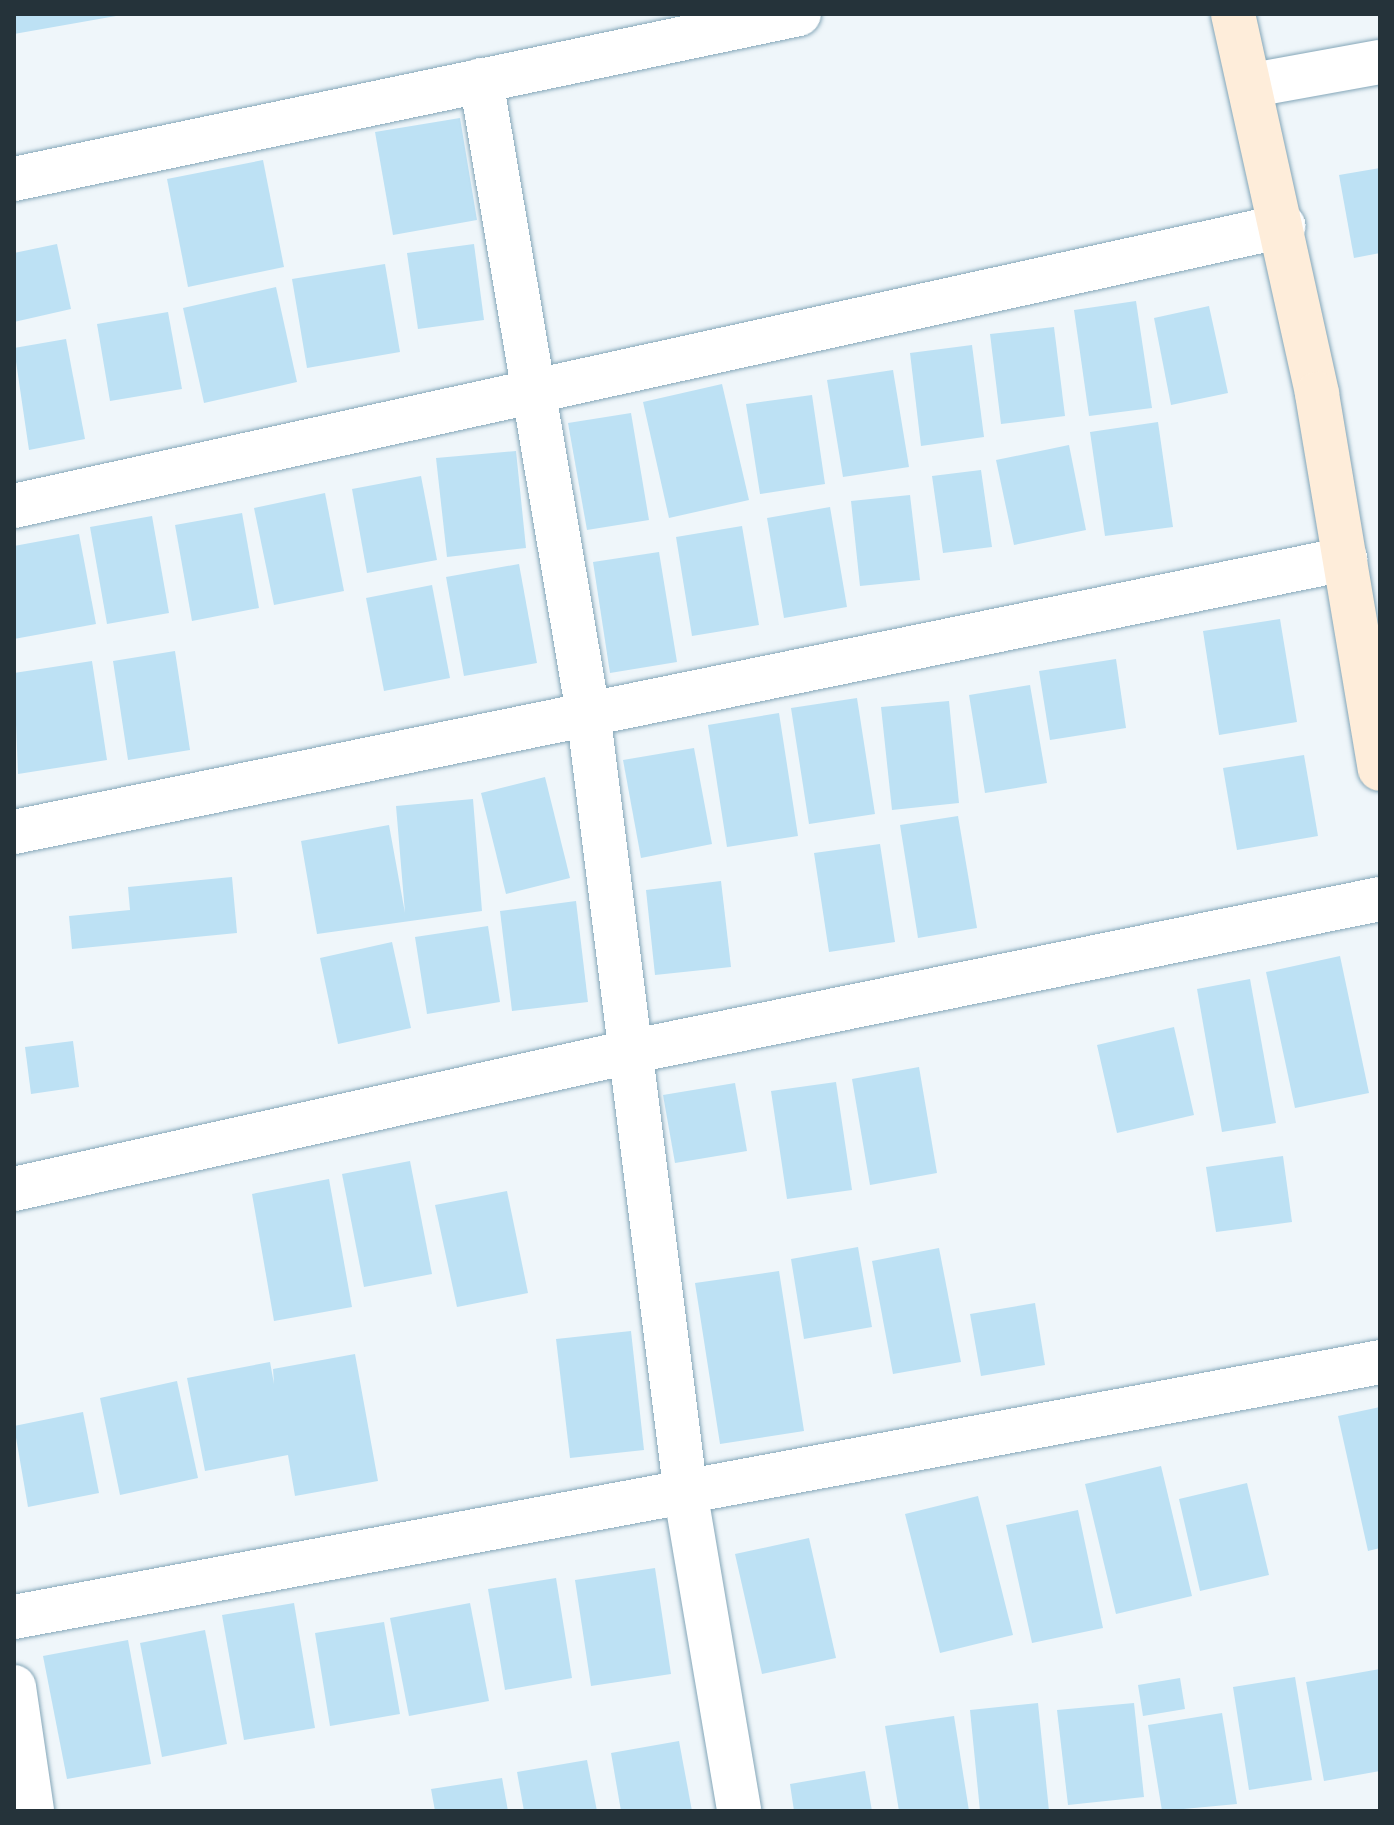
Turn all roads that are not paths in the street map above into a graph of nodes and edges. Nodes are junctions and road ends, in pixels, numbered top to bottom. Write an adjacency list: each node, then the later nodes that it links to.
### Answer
1 (799, 14): 4 (street)
2 (1233, 14): 5 (street)
3 (1380, 62): 5 (street)
4 (481, 80): 6 (street); 8 (street)
5 (1253, 85): 7 (street)
6 (14, 179)
7 (1283, 226): 8 (street); 10 (street)
8 (537, 390): 9 (street); 12 (street)
9 (14, 506)
10 (1345, 559): 11 (street); 12 (street)
11 (1374, 684): 13 (street)
12 (589, 719): 14 (street); 16 (street)
13 (1380, 769)
14 (14, 832)
15 (1380, 899): 16 (street)
16 (634, 1051): 17 (street); 19 (street)
17 (14, 1189)
18 (1380, 1362): 19 (street)
19 (686, 1496): 20 (street); 23 (street)
20 (14, 1617)
21 (14, 1687): 22 (street)
22 (32, 1811)
23 (739, 1811)

